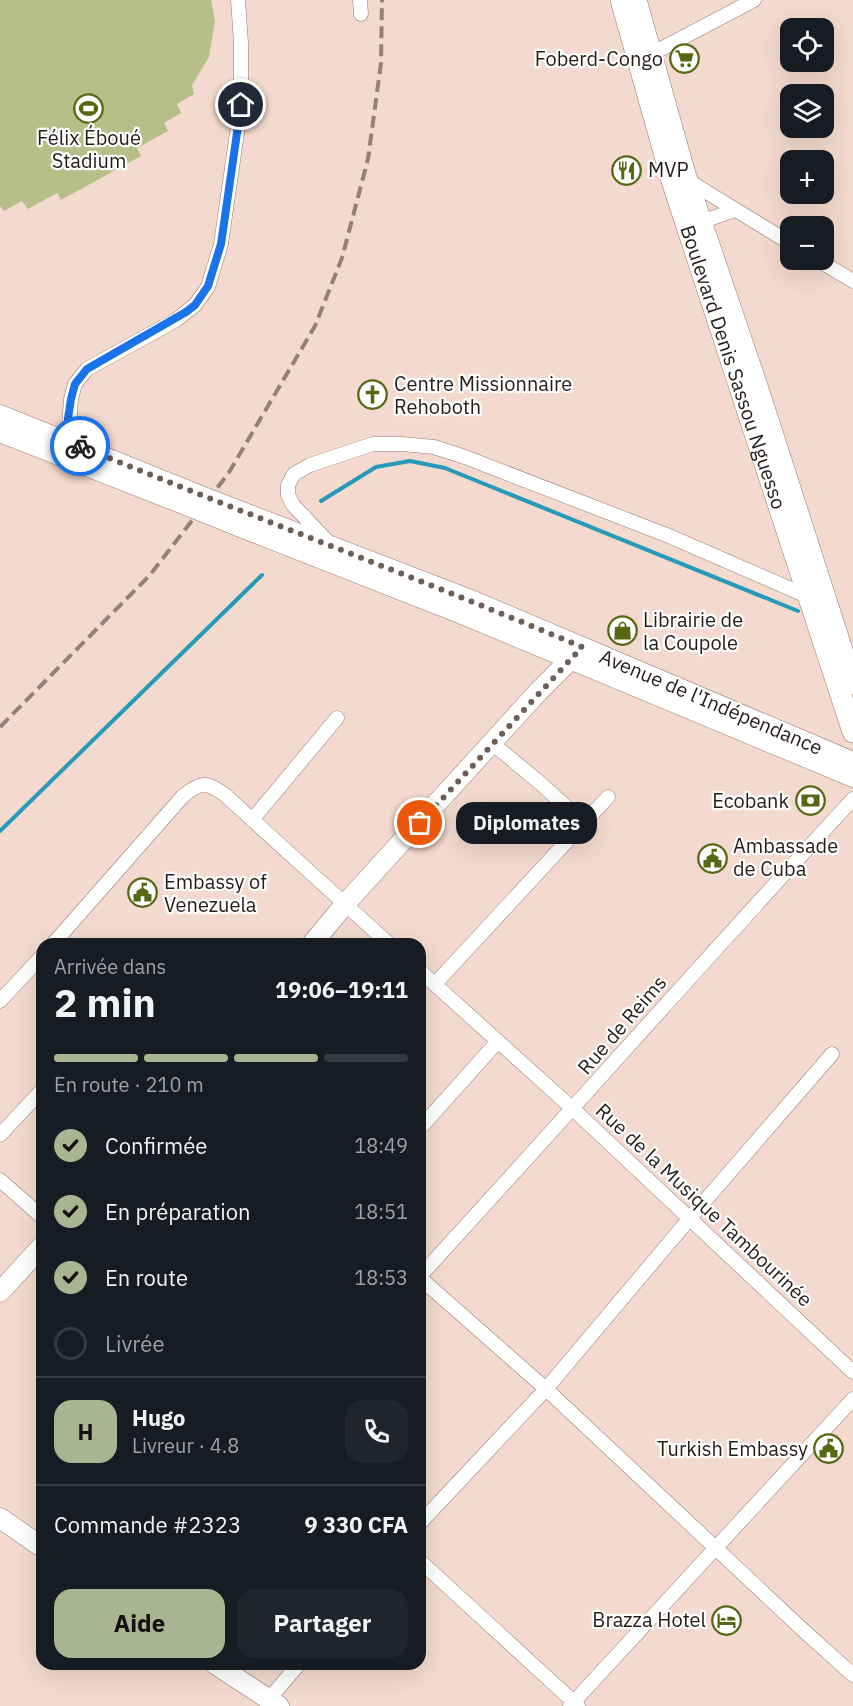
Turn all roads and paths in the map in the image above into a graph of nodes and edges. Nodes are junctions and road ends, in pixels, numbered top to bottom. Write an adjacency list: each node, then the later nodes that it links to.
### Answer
1 (238, 0): 14 (street)
2 (621, 0): 5 (main road, Boulevard Denis Sassou Nguesso)
3 (636, 0): 5 (main road, Boulevard Denis Sassou Nguesso)
4 (754, 0): 5 (street)
5 (645, 57): 6 (main road, Boulevard Denis Sassou Nguesso)
6 (678, 175): 7 (street); 8 (main road, Boulevard Denis Sassou Nguesso)
7 (735, 210): 8 (street); 9 (street)
8 (695, 224): 18 (main road, Boulevard Denis Sassou Nguesso); 20 (main road, Boulevard Denis Sassou Nguesso)
9 (780, 237)
10 (834, 270): 11 (street)
11 (853, 281)
12 (0, 415): 14 (main road, Avenue de l'Indépendance)
13 (0, 432): 15 (main road, Avenue de l'Indépendance)
14 (68, 441): 15 (main road, Avenue de l'Indépendance)
15 (194, 500): 16 (main road, Avenue de l'Indépendance, bridge)
16 (246, 521): 17 (main road, Avenue de l'Indépendance); 19 (main road, Avenue de l'Indépendance)
17 (331, 546): 18 (street); 19 (main road, Avenue de l'Indépendance)
18 (807, 596): 22 (main road, Boulevard Denis Sassou Nguesso)
19 (576, 654): 23 (main road); 24 (main road, Avenue de l'Indépendance); 25 (main road, Avenue de l'Indépendance)
20 (853, 684)
21 (337, 718): 28 (street)
22 (853, 732)
23 (492, 743): 29 (street); 30 (main road)
24 (853, 762)
25 (853, 777)
26 (608, 797): 29 (street)
27 (853, 799): 41 (street, Rue de Reims)
28 (252, 820): 30 (street); 31 (street)
29 (583, 822): 36 (street)
30 (345, 904): 32 (main road); 33 (street)
31 (60, 938)
32 (317, 938)
33 (382, 938)
34 (36, 962): 37 (street)
35 (426, 976): 36 (street, Rue de la Musique Tambourinée)
36 (435, 984): 38 (street, Rue de la Musique Tambourinée)
37 (0, 1001)
38 (498, 1041): 41 (street, Rue de la Musique Tambourinée); 42 (street)
39 (832, 1054): 46 (street)
40 (36, 1096): 43 (street)
41 (573, 1109): 46 (street, Rue de la Musique Tambourinée); 48 (street, Rue de Reims)
42 (426, 1122)
43 (0, 1135)
44 (0, 1180): 45 (street)
45 (36, 1212)
46 (690, 1218): 51 (street, Rue de la Musique Tambourinée); 52 (street)
47 (36, 1253): 50 (main road)
48 (426, 1270)
49 (426, 1282): 52 (street)
50 (0, 1292)
51 (853, 1372)
52 (546, 1389): 54 (street); 57 (street)
53 (853, 1399): 57 (street)
54 (426, 1517)
55 (0, 1518): 56 (main road)
56 (36, 1543)
57 (716, 1548): 61 (street); 63 (street)
58 (426, 1567): 63 (street)
59 (224, 1670): 62 (main road)
60 (295, 1670): 62 (street)
61 (853, 1676)
62 (274, 1703)
63 (574, 1705)

